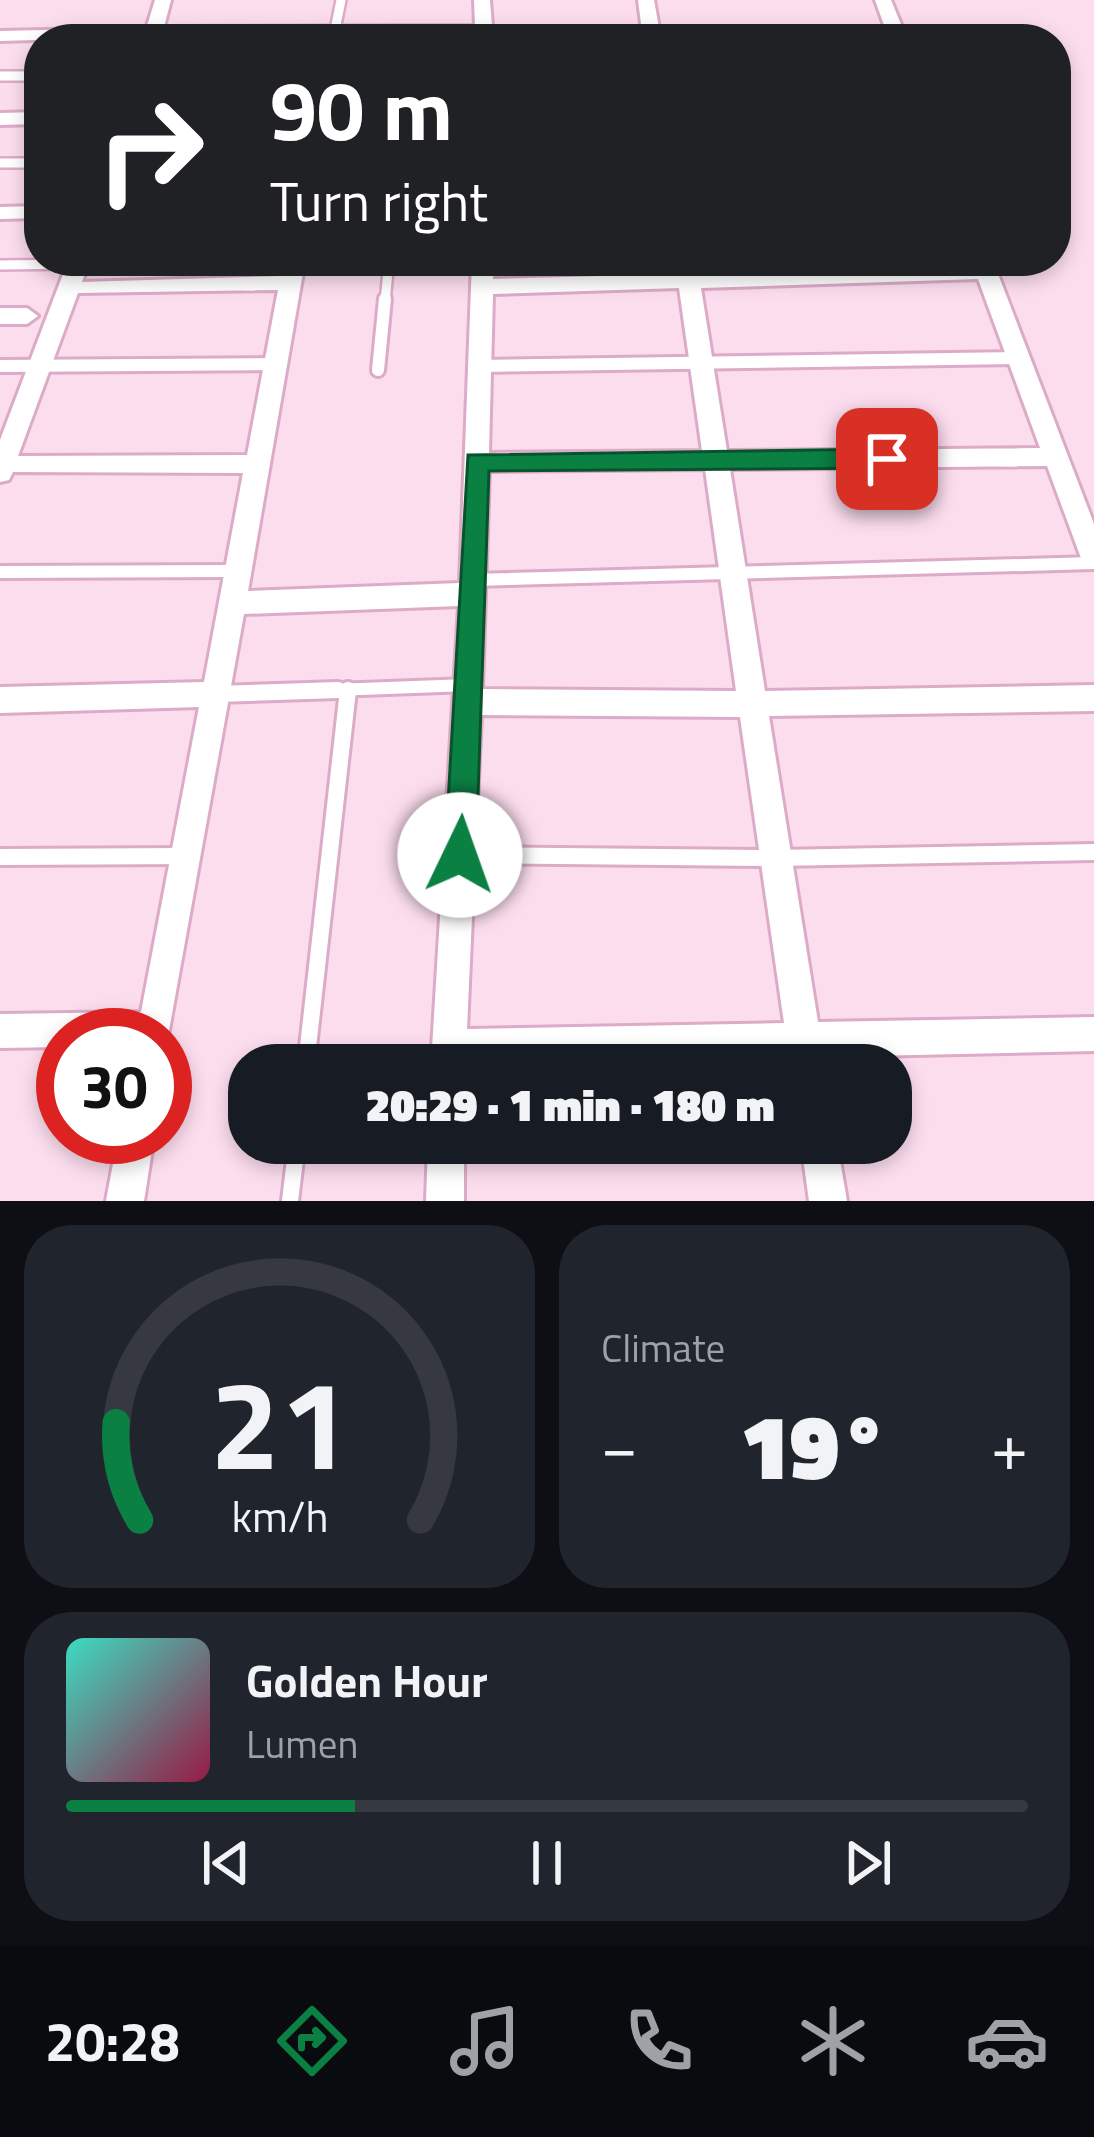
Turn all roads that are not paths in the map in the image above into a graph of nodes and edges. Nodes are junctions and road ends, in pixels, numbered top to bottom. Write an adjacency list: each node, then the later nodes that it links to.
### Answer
1 (79, 276): 11 (street)
2 (291, 276): 10 (street)
3 (387, 276): 15 (lane)
4 (483, 276): 13 (street)
5 (688, 276): 14 (street)
6 (988, 276): 9 (street)
7 (0, 316): 8 (street)
8 (27, 316)
9 (1022, 358): 14 (lane); 16 (street)
10 (274, 364): 11 (lane); 19 (street)
11 (42, 365): 12 (lane); 20 (street)
12 (0, 366)
13 (482, 366): 14 (lane); 18 (street)
14 (702, 367): 17 (street)
15 (378, 370)
16 (1058, 458): 17 (street); 21 (street)
17 (716, 460): 18 (street); 24 (street)
18 (477, 462): 25 (street)
19 (256, 464): 20 (street); 23 (street)
20 (10, 469)
21 (1094, 561): 24 (lane)
22 (0, 572): 23 (lane)
23 (235, 572): 26 (street)
24 (733, 576): 25 (lane); 32 (street)
25 (473, 587): 26 (street); 28 (street)
26 (231, 603): 29 (street)
27 (348, 689): 28 (lane); 29 (lane); 42 (lane)
28 (468, 693): 32 (street); 34 (street)
29 (215, 694): 31 (street); 35 (street)
30 (1094, 698): 32 (street)
31 (0, 700)
32 (752, 704): 37 (street)
33 (1094, 852): 37 (lane)
34 (460, 855): 37 (lane); 43 (street)
35 (189, 856): 36 (lane); 38 (street)
36 (0, 857)
37 (776, 858): 44 (street)
38 (160, 1008)
39 (0, 1031): 40 (street)
40 (36, 1031)
41 (1094, 1034): 45 (street)
42 (308, 1044)
43 (449, 1044)
44 (804, 1044)
45 (912, 1045)
46 (131, 1164): 50 (street)
47 (294, 1164): 51 (lane)
48 (446, 1164): 52 (street)
49 (822, 1164): 53 (street)
50 (125, 1201)
51 (290, 1201)
52 (445, 1201)
53 (828, 1201)

